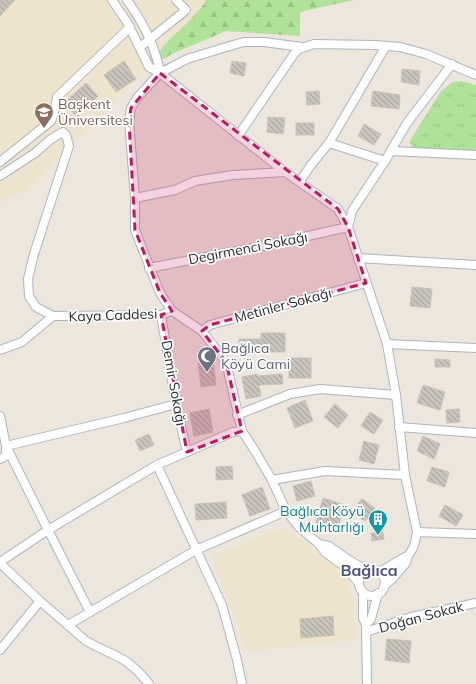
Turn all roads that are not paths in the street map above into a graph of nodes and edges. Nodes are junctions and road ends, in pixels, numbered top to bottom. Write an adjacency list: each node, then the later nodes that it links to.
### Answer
1 (112, 0): 4 (street)
2 (127, 0): 5 (street)
3 (176, 0): 5 (street)
4 (130, 27): 8 (street); 16 (street)
5 (149, 40): 8 (street); 10 (street)
6 (386, 46): 7 (street); 9 (street); 13 (street)
7 (302, 47): 10 (street); 12 (street)
8 (140, 48): 10 (street)
9 (452, 64): 11 (street); 14 (street)
10 (160, 73): 12 (street); 21 (street)
11 (476, 76)
12 (238, 136): 18 (street)
13 (329, 143): 17 (street); 20 (street)
14 (391, 151): 15 (street); 17 (street)
15 (476, 155)
16 (0, 162)
17 (385, 162): 22 (street)
18 (285, 172): 20 (street); 21 (street)
19 (0, 176): 29 (street)
20 (300, 181): 22 (street)
21 (135, 198): 25 (street)
22 (348, 227): 23 (street); 25 (street, Degirmenci Sokağı)
23 (358, 258): 24 (street); 26 (street)
24 (476, 265)
25 (149, 268): 27 (street)
26 (366, 283): 30 (street, Metinler Sokağı); 31 (street)
27 (172, 311): 28 (street, Kaya Caddesi); 30 (street)
28 (162, 315): 29 (street, Kaya Caddesi); 35 (street, Demir Sokağı)
29 (53, 316): 33 (street)
30 (202, 331): 36 (street)
31 (387, 344): 32 (street); 34 (street)
32 (476, 348)
33 (0, 350)
34 (396, 395): 36 (street); 38 (street)
35 (176, 404): 41 (street); 42 (street, Demir Sokağı)
36 (237, 415): 39 (street)
37 (0, 416): 41 (street)
38 (400, 427): 40 (street); 45 (street)
39 (242, 431): 42 (street); 46 (street)
40 (476, 433)
41 (6, 446): 43 (street); 48 (street)
42 (187, 452): 44 (street)
43 (0, 459)
44 (157, 465): 48 (street); 52 (street)
45 (405, 475): 46 (street); 49 (street)
46 (272, 480): 47 (street)
47 (286, 511): 51 (street); 52 (street)
48 (48, 530): 54 (street); 63 (street)
49 (417, 532): 50 (street); 53 (street)
50 (476, 534)
51 (319, 544): 55 (street); 57 (street)
52 (196, 550): 63 (street); 68 (street)
53 (408, 556): 56 (street); 58 (street)
54 (0, 563): 61 (street)
55 (368, 570): 56 (street); 57 (street)
56 (378, 572): 58 (street)
57 (359, 583): 59 (street)
58 (384, 586): 60 (street)
59 (363, 592): 60 (street); 65 (street)
60 (378, 594): 65 (street)
61 (40, 601): 64 (street); 66 (street)
62 (476, 603): 65 (street, Doğan Sokak)
63 (90, 612): 64 (street)
64 (68, 625): 67 (street)
65 (366, 628): 69 (street)
66 (0, 650)
67 (149, 684)
68 (242, 684)
69 (367, 684)

